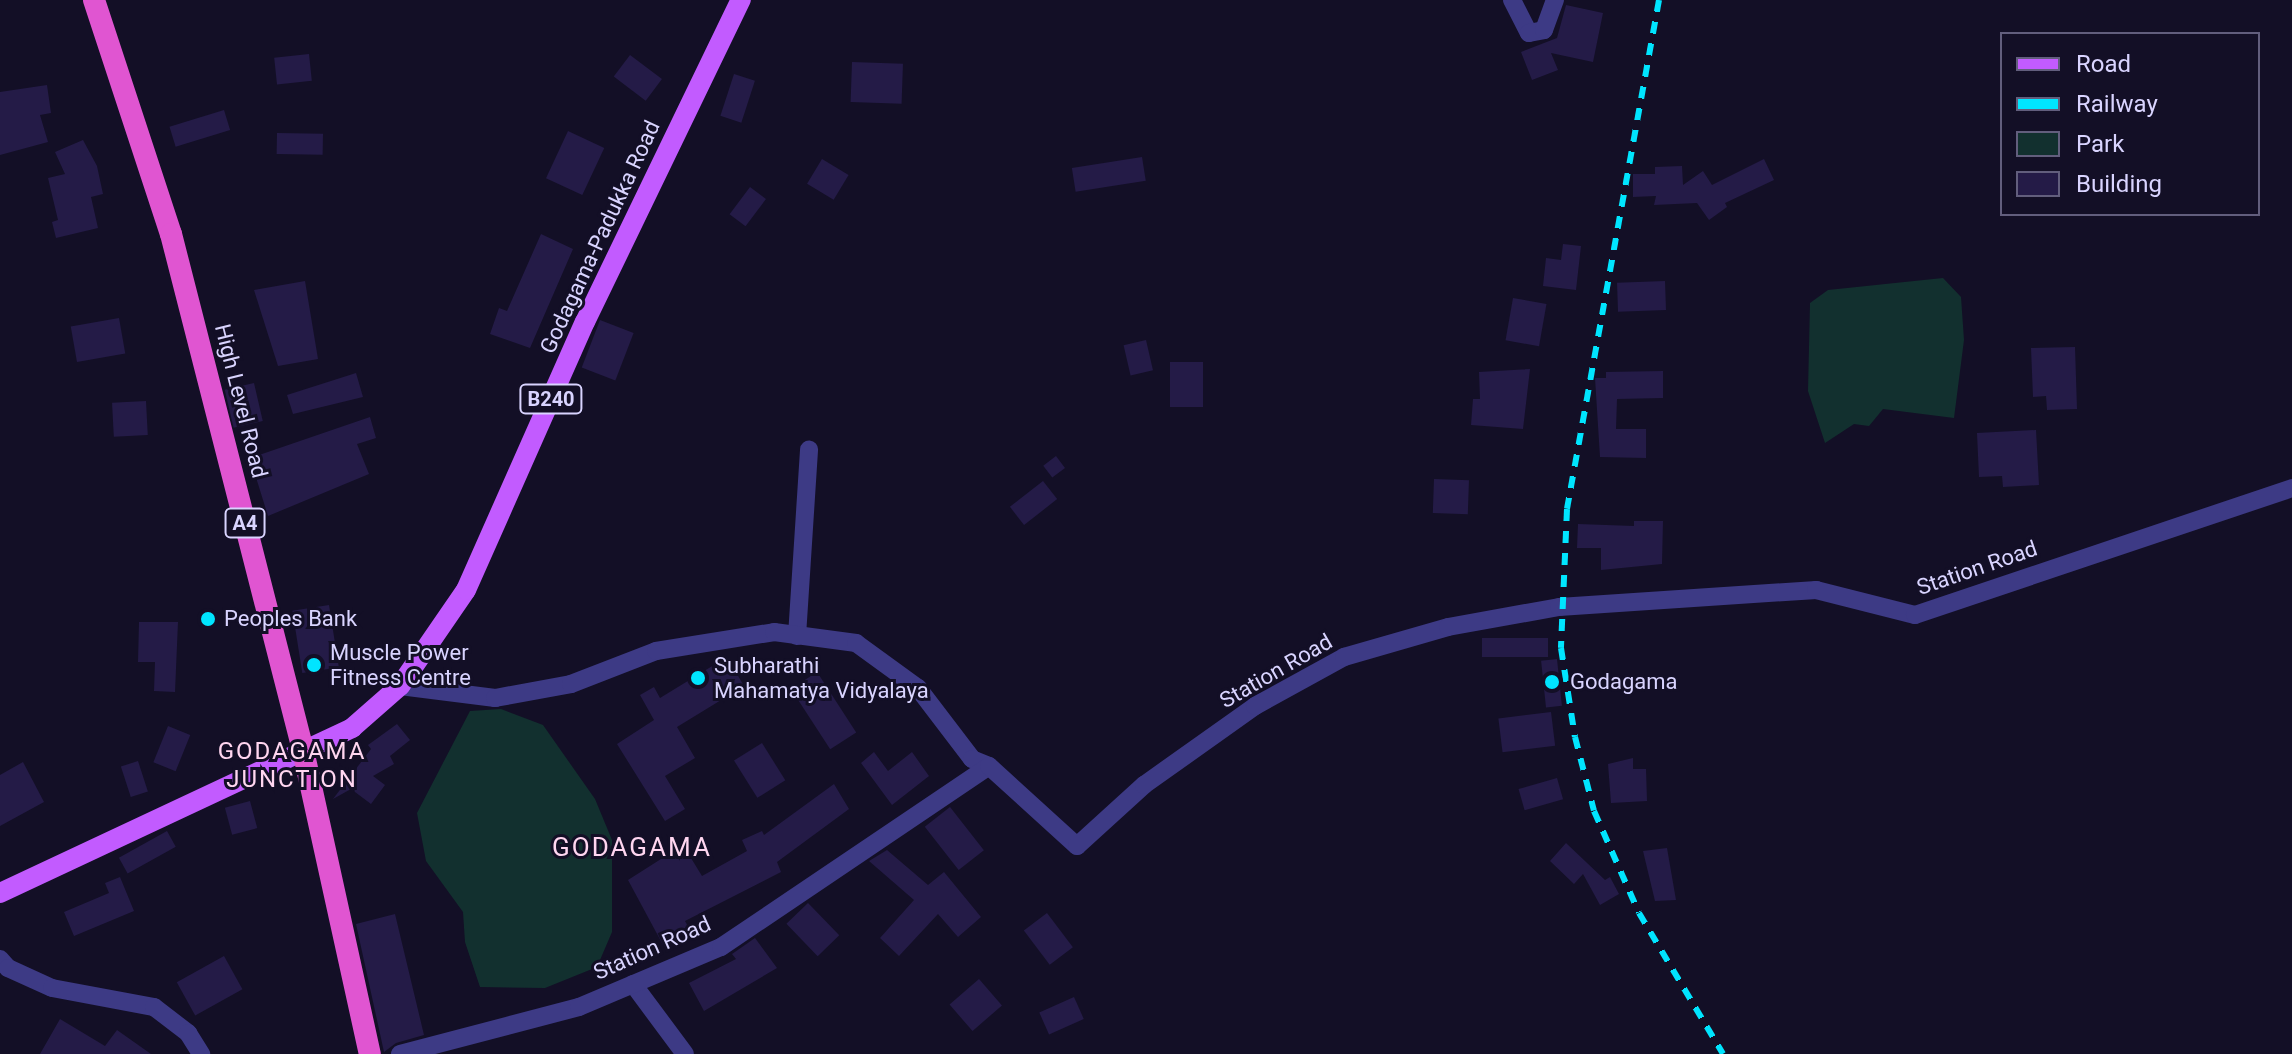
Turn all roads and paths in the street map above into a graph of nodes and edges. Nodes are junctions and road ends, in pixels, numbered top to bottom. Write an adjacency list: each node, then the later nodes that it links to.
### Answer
1 (94, 0): 9 (highway, High Level Road / A4)
2 (741, 0): 8 (main road, Godagama-Padukka Road / B240)
3 (1512, 0): 4 (street)
4 (1555, 0)
5 (809, 449): 7 (street)
6 (2292, 488): 10 (street, Station Road)
7 (797, 636): 8 (street); 10 (street)
8 (400, 686): 9 (main road, Godagama-Padukka Road / B240)
9 (303, 750): 11 (main road, B240); 15 (highway, High Level Road / A4)
10 (989, 766): 13 (street, Station Road)
11 (0, 893)
12 (0, 959): 14 (street)
13 (633, 984): 16 (street, Station Road); 17 (street)
14 (201, 1054)
15 (370, 1054)
16 (400, 1054)
17 (685, 1054)

